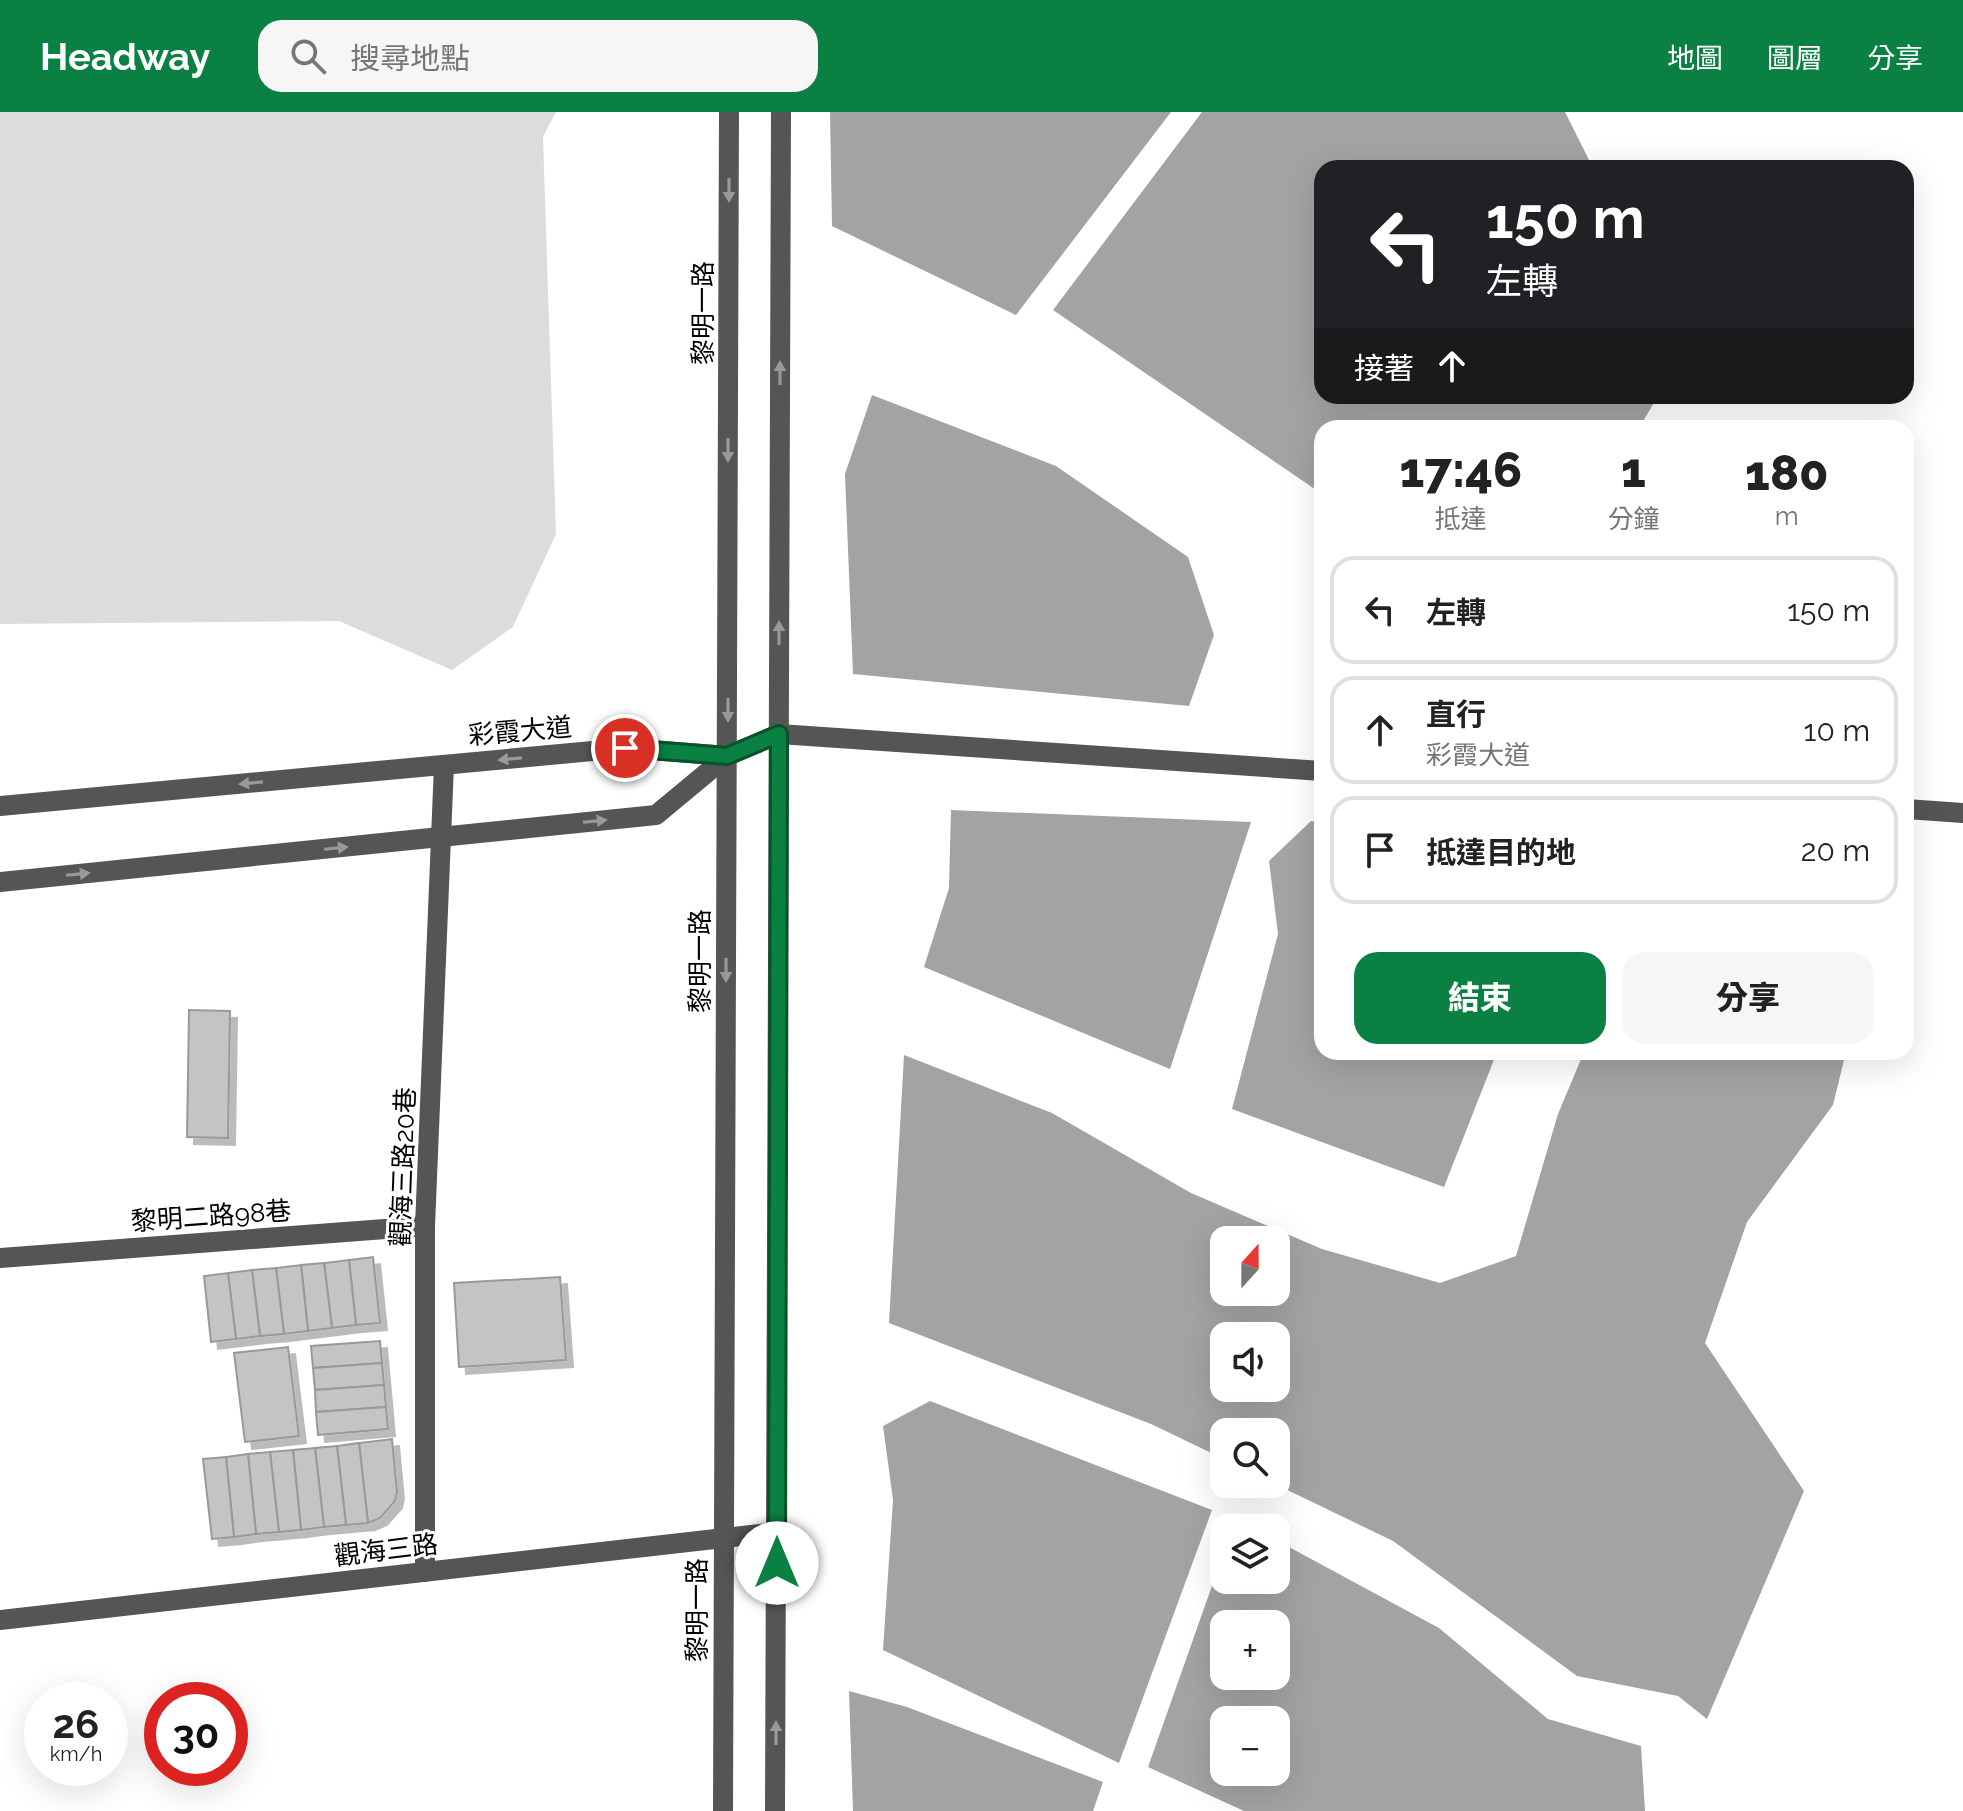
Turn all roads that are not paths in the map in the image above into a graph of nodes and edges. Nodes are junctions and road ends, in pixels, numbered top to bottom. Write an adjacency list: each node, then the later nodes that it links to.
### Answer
1 (729, 112): 4 (street, 黎明一路, one-way to 4)
2 (781, 112): 3 (street, one-way to 2)
3 (779, 734): 4 (street); 6 (street); 14 (street)
4 (727, 756): 5 (street, 彩霞大道, one-way to 5); 10 (street, one-way to 4); 15 (street, 黎明一路, one-way to 15)
5 (444, 765): 7 (street, 彩霞大道, one-way to 7); 10 (street, 觀海三路20巷)
6 (1314, 770)
7 (0, 806)
8 (1914, 810): 9 (street)
9 (1963, 813)
10 (442, 837): 11 (street, one-way to 10); 12 (street, 觀海三路20巷)
11 (0, 882)
12 (425, 1226): 13 (street, 黎明二路98巷); 16 (street, 觀海三路20巷)
13 (0, 1258)
14 (777, 1532): 15 (street, 觀海三路); 19 (street, one-way to 14)
15 (723, 1538): 16 (street, 觀海三路); 18 (street, 黎明一路)
16 (425, 1572): 17 (street, 觀海三路)
17 (0, 1620)
18 (723, 1811)
19 (775, 1811)

